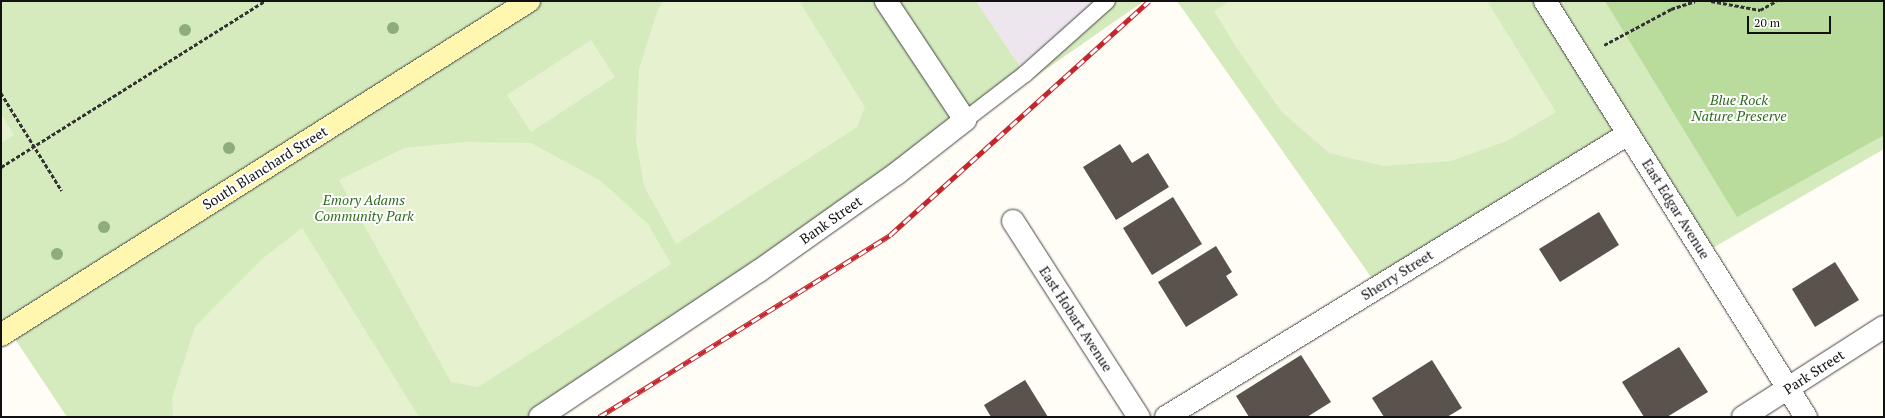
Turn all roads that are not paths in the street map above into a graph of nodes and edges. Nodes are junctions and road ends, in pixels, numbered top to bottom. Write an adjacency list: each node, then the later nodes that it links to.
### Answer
1 (529, 1): 9 (street, South Blanchard Street)
2 (886, 1): 5 (street)
3 (1107, 1): 5 (lane, Bank Street)
4 (1545, 1): 6 (street, East Edgar Avenue)
5 (965, 120): 11 (street, Bank Street)
6 (1628, 134): 10 (street, East Edgar Avenue); 13 (street, Sherry Street)
7 (1013, 221): 12 (street, East Hobart Avenue)
8 (1884, 327): 10 (street, Park Street)
9 (1, 335)
10 (1789, 388): 14 (street, Park Street); 15 (street, East Edgar Avenue)
11 (540, 417)
12 (1139, 417)
13 (1166, 417)
14 (1743, 417)
15 (1806, 417)

